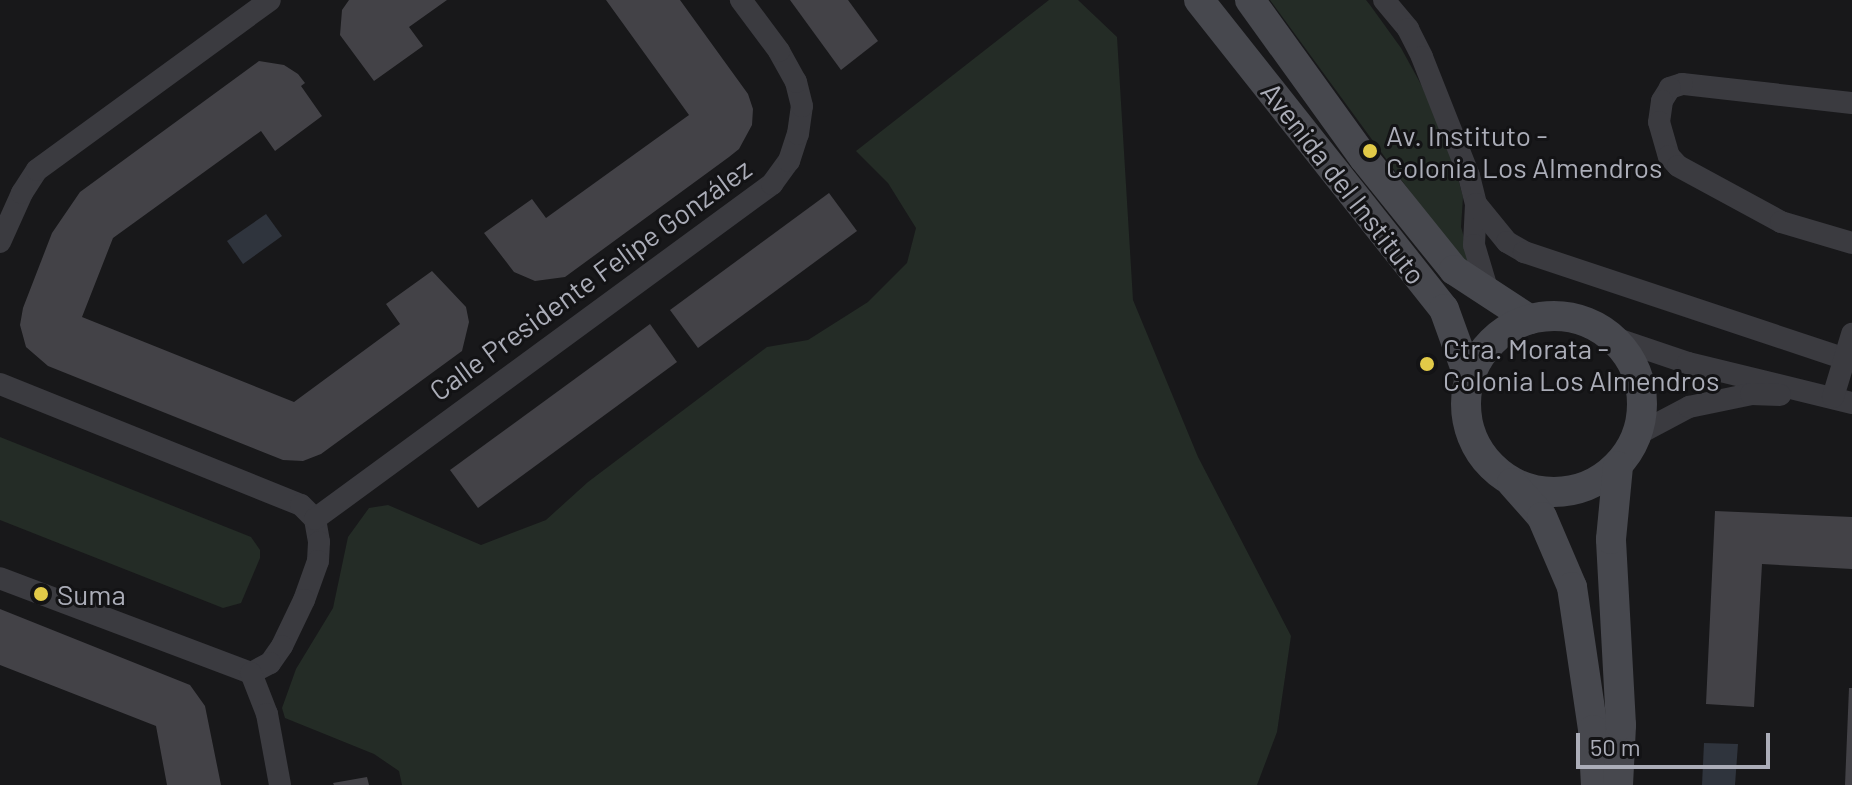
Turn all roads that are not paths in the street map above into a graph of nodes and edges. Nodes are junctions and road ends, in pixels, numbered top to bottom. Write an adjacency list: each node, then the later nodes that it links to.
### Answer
1 (270, 0): 8 (street)
2 (741, 0): 21 (street, Calle Presidente Felipe González)
3 (1199, 0): 15 (main road, Avenida del Instituto)
4 (1250, 0): 10 (main road, Avenida del Instituto)
5 (1384, 0): 7 (street)
6 (1852, 103): 9 (street)
7 (1476, 204): 10 (street); 14 (street)
8 (0, 242)
9 (1852, 243)
10 (1488, 292): 11 (main road, Avenida del Instituto)
11 (1529, 319): 13 (main road); 15 (main road)
12 (1852, 334): 14 (street)
13 (1614, 338): 17 (street); 18 (main road)
14 (1848, 359): 17 (street)
15 (1469, 378): 20 (main road)
16 (0, 384): 21 (street)
17 (1842, 400): 18 (street)
18 (1638, 434): 19 (main road)
19 (1618, 466): 20 (main road); 26 (main road)
20 (1510, 482): 25 (main road)
21 (315, 519): 23 (street)
22 (0, 578): 23 (street)
23 (251, 673): 24 (street)
24 (280, 785)
25 (1596, 785)
26 (1618, 785)

